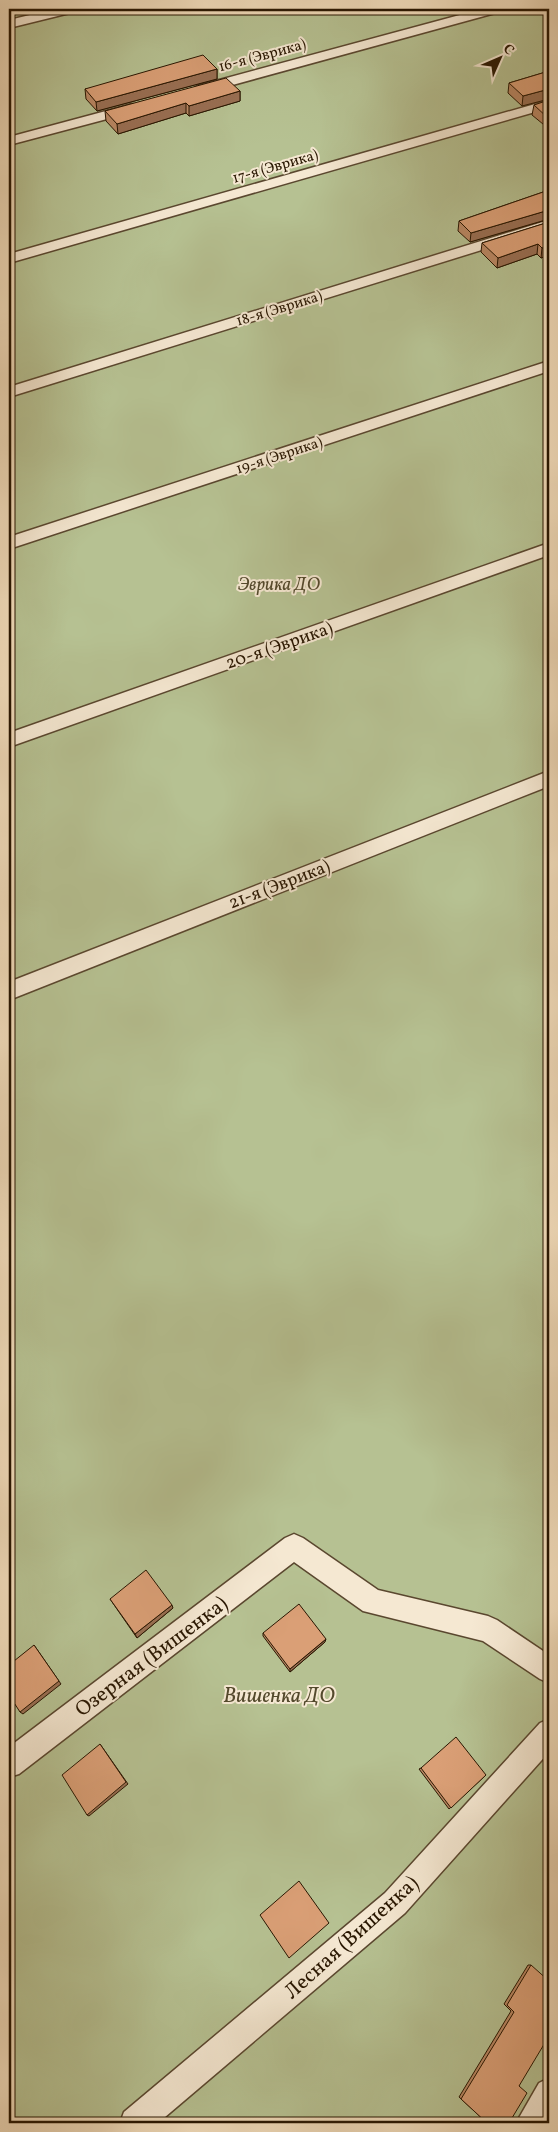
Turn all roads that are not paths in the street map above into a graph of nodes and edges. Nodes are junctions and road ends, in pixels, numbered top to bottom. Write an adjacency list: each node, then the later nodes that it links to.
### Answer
1 (70, 9): 3 (lane)
2 (495, 9): 4 (lane, 16-я (Эврика))
3 (9, 24)
4 (190, 92)
5 (549, 104): 9 (lane, 17-я (Эврика))
6 (142, 105): 7 (lane)
7 (9, 141)
8 (549, 224): 11 (lane, 18-я (Эврика))
9 (9, 260)
10 (549, 366): 12 (lane, 19-я (Эврика))
11 (9, 392)
12 (9, 543)
13 (549, 549): 14 (lane, 20-я (Эврика))
14 (9, 740)
15 (549, 778): 16 (lane, 21-я (Эврика))
16 (9, 991)
17 (549, 1670): 19 (lane, Озерная (Вишенка))
18 (549, 1732): 21 (lane, Лесная (Вишенка))
19 (9, 1764)
20 (549, 2093): 22 (lane)
21 (135, 2123)
22 (531, 2123)

